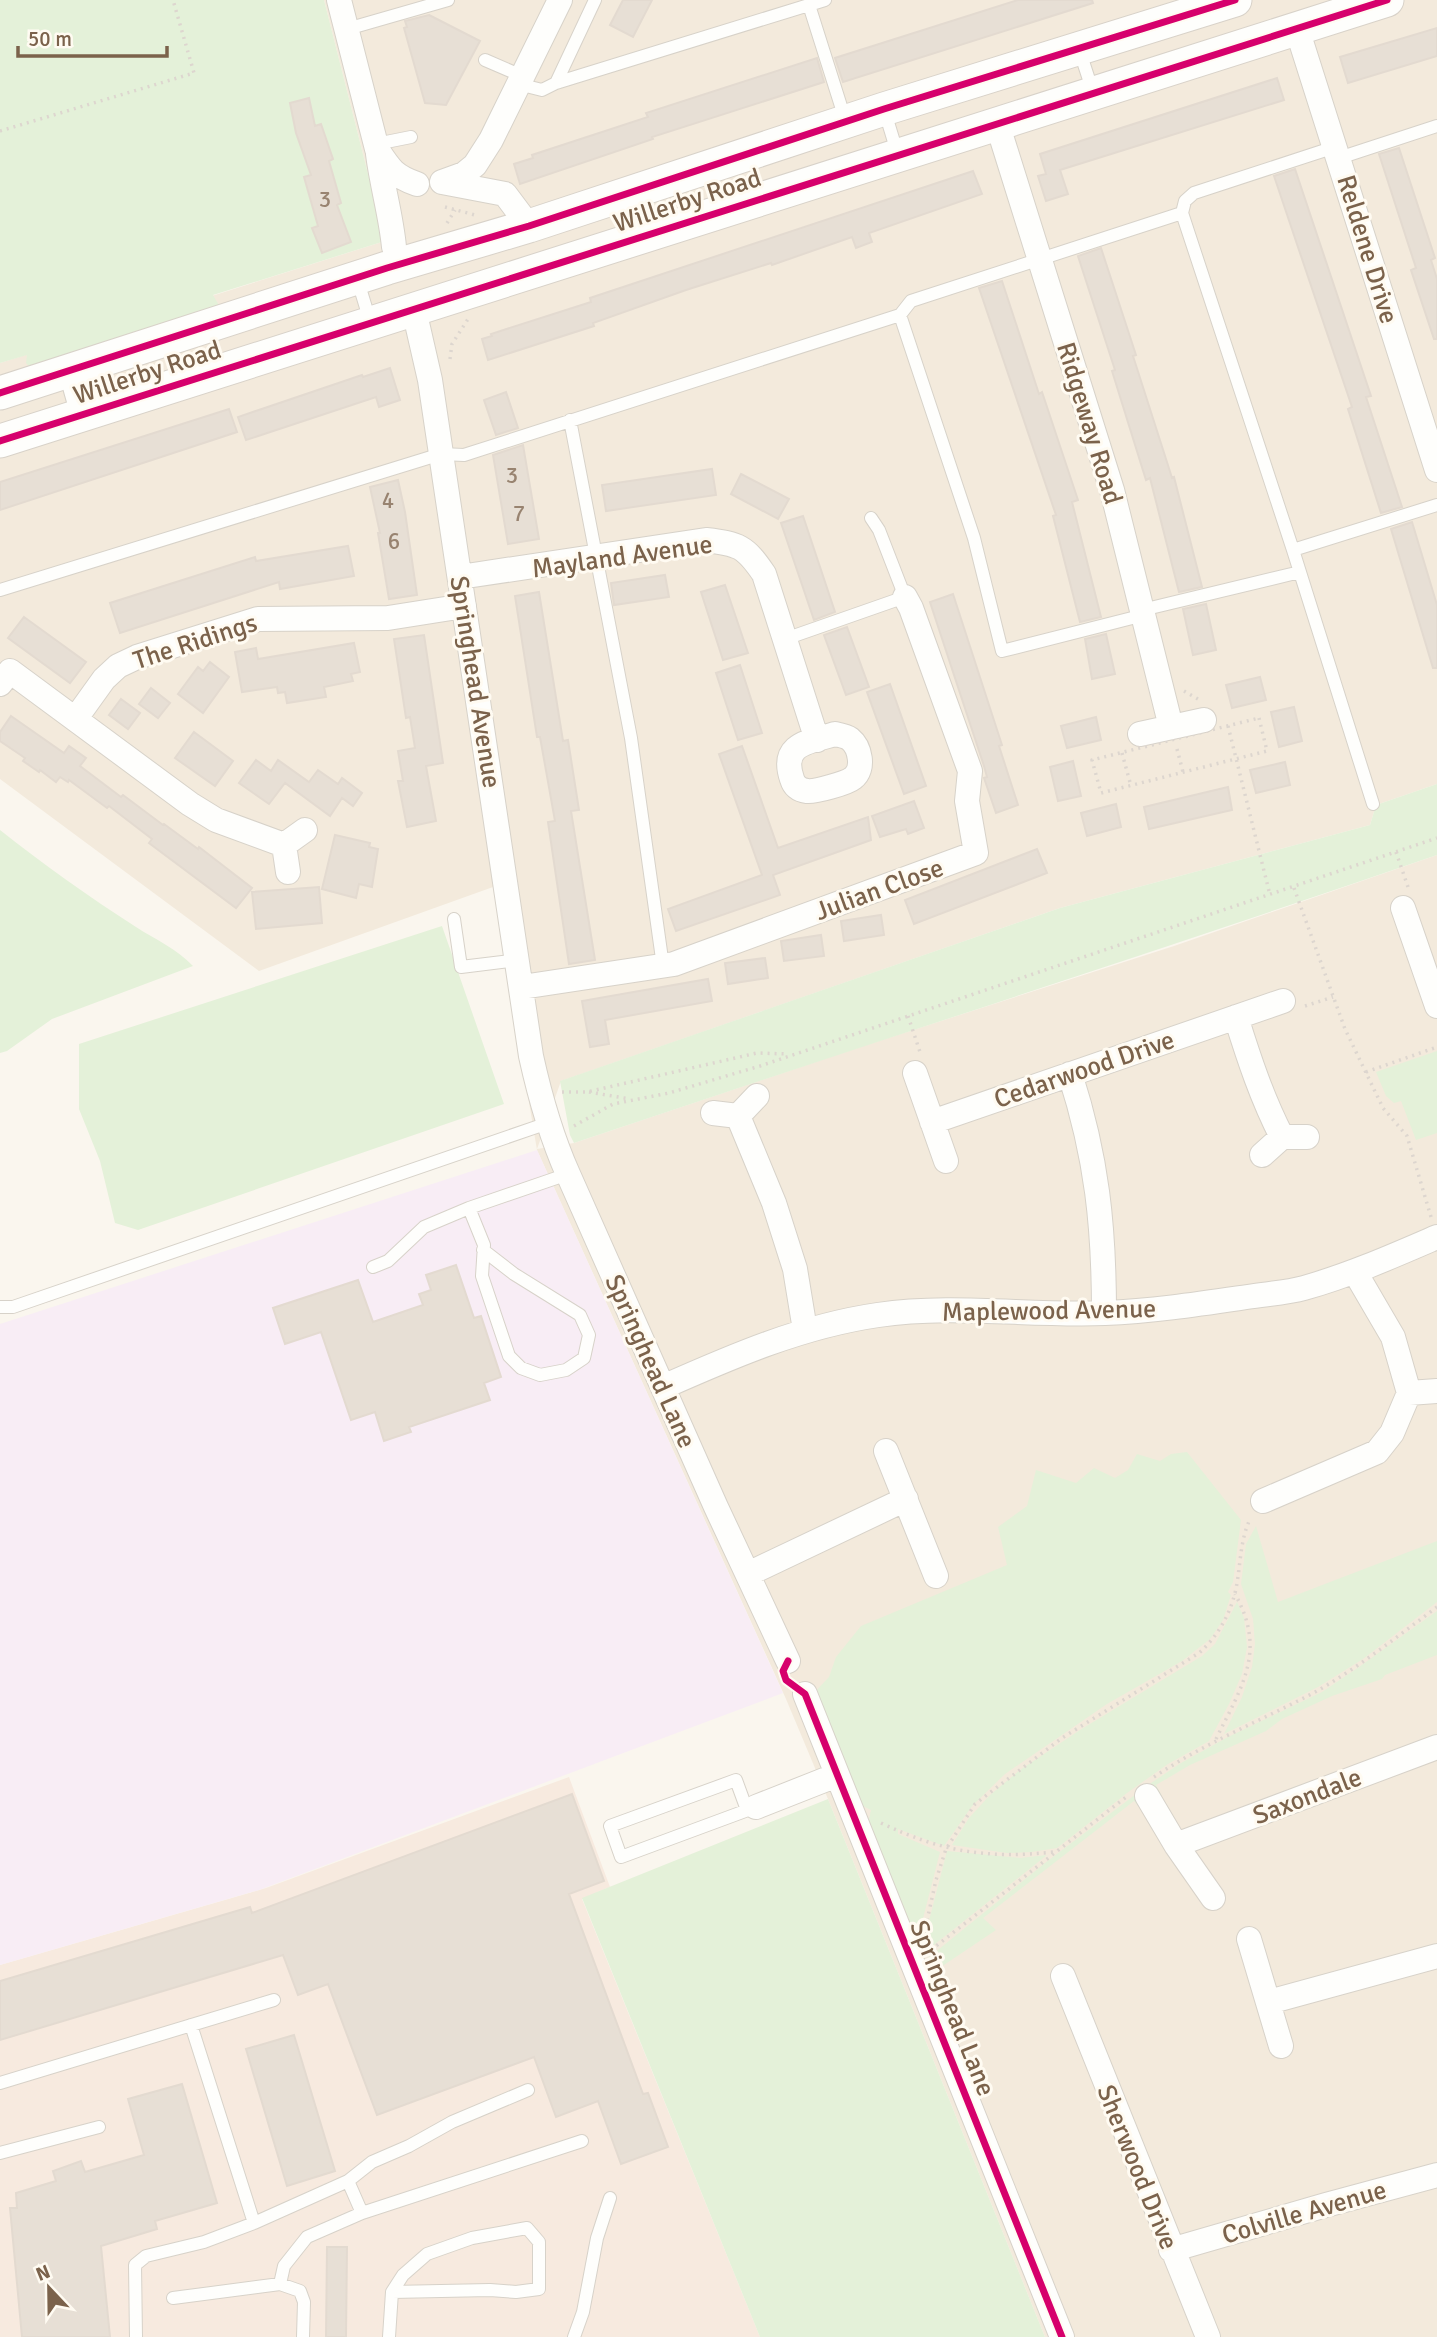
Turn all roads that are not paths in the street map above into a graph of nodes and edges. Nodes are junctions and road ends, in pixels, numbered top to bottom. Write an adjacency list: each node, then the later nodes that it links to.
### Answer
1 (339, 0): 9 (street)
2 (448, 0): 9 (lane)
3 (560, 0): 13 (street)
4 (595, 0): 14 (lane)
5 (825, 0): 8 (lane)
6 (1235, 0): 11 (street, Willerby Road)
7 (1387, 0): 10 (street, Willerby Road)
8 (809, 5): 14 (lane); 17 (lane)
9 (347, 29): 22 (street)
10 (1297, 29): 15 (street, Willerby Road); 23 (street, Reldene Drive)
11 (1079, 49): 15 (lane); 16 (street, Willerby Road)
12 (485, 60): 13 (lane)
13 (520, 80): 14 (lane); 21 (street)
14 (556, 83)
15 (1093, 92): 18 (street, Willerby Road)
16 (884, 109): 17 (street, Willerby Road); 24 (lane)
17 (846, 122): 29 (street, Willerby Road)
18 (997, 122): 24 (street, Willerby Road); 30 (street, Ridgeway Road)
19 (1437, 126): 23 (lane)
20 (411, 137): 22 (lane)
21 (491, 140): 26 (street); 27 (street)
22 (377, 147): 25 (street); 31 (street)
23 (1337, 153): 28 (lane); 41 (street, Reldene Drive)
24 (898, 155): 32 (street, Willerby Road)
25 (417, 184): 26 (street); 31 (street)
26 (442, 194): 27 (street)
27 (505, 194): 29 (street)
28 (1182, 214): 30 (lane); 44 (lane)
29 (529, 226): 31 (street, Willerby Road)
30 (1041, 259): 33 (lane); 51 (street, Ridgeway Road)
31 (379, 264): 34 (lane); 35 (street, Willerby Road)
32 (414, 310): 34 (street, Willerby Road); 40 (street, Springhead Avenue)
33 (900, 315): 38 (lane); 51 (lane)
34 (370, 322): 37 (street, Willerby Road)
35 (65, 372): 36 (street, Willerby Road); 37 (lane)
36 (0, 393)
37 (77, 417): 39 (street, Willerby Road)
38 (570, 420): 40 (lane); 45 (lane)
39 (0, 441)
40 (441, 454): 47 (street, Springhead Avenue); 48 (lane)
41 (1437, 471)
42 (1437, 505): 44 (lane)
43 (871, 519): 49 (lane)
44 (1293, 550): 46 (lane)
45 (597, 558): 47 (street, Mayland Avenue); 52 (street, Mayland Avenue); 67 (lane)
46 (1300, 572): 51 (lane); 59 (lane)
47 (460, 577): 50 (street, Springhead Avenue)
48 (0, 590)
49 (905, 597): 52 (lane); 67 (street, Julian Close)
50 (464, 606): 55 (street, The Ridings); 66 (street, Springhead Avenue)
51 (1143, 613): 56 (street, Ridgeway Road)
52 (785, 639): 57 (street, Mayland Avenue)
53 (0, 684): 55 (street)
54 (1205, 713): 56 (street)
55 (76, 718): 61 (street)
56 (1173, 733): 58 (street)
57 (817, 740)
58 (1137, 742)
59 (1373, 804)
60 (305, 830): 61 (street)
61 (284, 845): 62 (street)
62 (288, 872)
63 (1403, 908): 65 (street)
64 (454, 919): 66 (lane)
65 (1428, 947): 70 (street)
66 (518, 960): 68 (street, Springhead Avenue)
67 (663, 966): 68 (street, Julian Close)
68 (522, 987): 72 (street, Springhead Avenue)
69 (1283, 1001): 71 (street, Cedarwood Drive)
70 (1437, 1006)
71 (1236, 1017): 74 (street, Cedarwood Drive); 80 (street)
72 (531, 1056): 79 (street, Springhead Lane)
73 (915, 1073): 78 (street)
74 (1070, 1074): 78 (street, Cedarwood Drive); 91 (street)
75 (757, 1096): 77 (street)
76 (713, 1113): 77 (street)
77 (738, 1116): 92 (street)
78 (932, 1122): 83 (street)
79 (552, 1134): 84 (street, Springhead Lane); 90 (lane)
80 (1282, 1137): 81 (street); 82 (street)
81 (1307, 1137)
82 (1262, 1155)
83 (946, 1161)
84 (568, 1174): 85 (lane); 93 (street, Springhead Lane)
85 (469, 1208): 87 (lane); 88 (lane)
86 (1437, 1237): 89 (street, Maplewood Avenue)
87 (483, 1250): 87 (lane)
88 (373, 1267)
89 (1355, 1272): 91 (street, Maplewood Avenue); 95 (street)
90 (0, 1307)
91 (1104, 1313): 92 (street, Maplewood Avenue)
92 (805, 1330): 93 (street, Maplewood Avenue)
93 (663, 1387): 99 (street, Springhead Lane)
94 (1437, 1391): 95 (street)
95 (1409, 1393): 98 (street)
96 (886, 1451): 97 (street)
97 (906, 1499): 99 (street); 100 (street)
98 (1263, 1501)
99 (748, 1574): 101 (street, Springhead Lane)
100 (936, 1576)
101 (788, 1661)
102 (805, 1694): 104 (street, Springhead Lane)
103 (1437, 1747): 107 (street, Saxondale)
104 (837, 1775): 106 (street); 134 (street, Springhead Lane)
105 (1144, 1791): 107 (street)
106 (752, 1808): 106 (lane)
107 (1176, 1844): 108 (street)
108 (1213, 1898)
109 (1249, 1939): 113 (street)
110 (1437, 1956): 113 (street)
111 (1062, 1991): 126 (street, Sherwood Drive)
112 (274, 2000): 114 (lane)
113 (1269, 2002): 115 (street)
114 (191, 2025): 116 (lane); 125 (lane)
115 (1281, 2046)
116 (0, 2083)
117 (528, 2091): 122 (lane)
118 (99, 2127): 120 (lane)
119 (582, 2141): 124 (lane)
120 (0, 2153)
121 (1437, 2175): 126 (street, Colville Avenue)
122 (348, 2181): 124 (lane); 125 (lane)
123 (610, 2198): 133 (lane)
124 (362, 2213): 127 (lane)
125 (254, 2222): 130 (lane)
126 (1171, 2250): 135 (street, Sherwood Drive)
127 (280, 2284): 129 (lane); 131 (lane)
128 (392, 2292): 128 (lane); 132 (lane)
129 (173, 2298)
130 (136, 2337)
131 (303, 2337)
132 (389, 2337)
133 (574, 2337)
134 (1062, 2337)
135 (1208, 2337)

